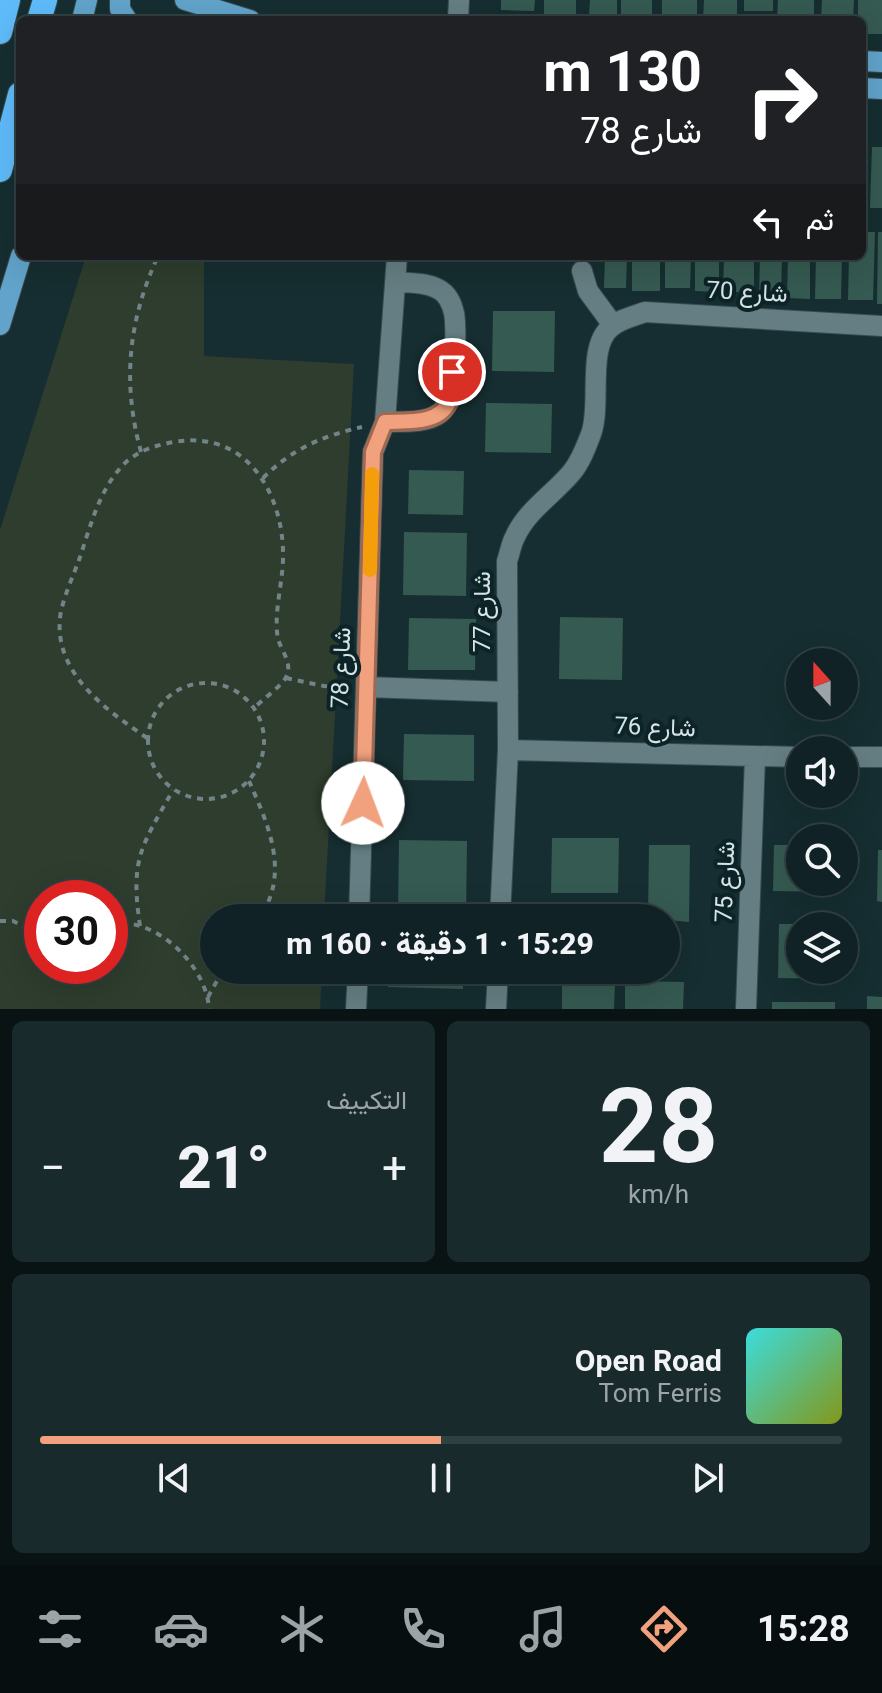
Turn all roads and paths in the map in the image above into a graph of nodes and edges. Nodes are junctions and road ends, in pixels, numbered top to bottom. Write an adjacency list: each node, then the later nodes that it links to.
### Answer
1 (8, 0): 4 (highway)
2 (185, 0): 3 (main road)
3 (237, 16)
4 (0, 32)
5 (16, 109): 6 (highway)
6 (0, 170)
7 (20, 260): 12 (main road)
8 (156, 260): 16 (path)
9 (397, 260): 11 (street, شارع 78)
10 (582, 271): 13 (street)
11 (396, 282): 15 (street, شارع 78); 15 (street)
12 (0, 325)
13 (613, 325): 14 (street, شارع 70); 20 (street, شارع 77)
14 (882, 326)
15 (385, 422): 17 (path); 19 (street, شارع 78)
16 (141, 452): 17 (path); 22 (path)
17 (263, 478): 18 (path)
18 (286, 678): 19 (path); 21 (path)
19 (366, 687): 20 (street); 31 (street, شارع 78)
20 (508, 692): 23 (street, شارع 77)
21 (254, 708): 22 (path); 28 (path)
22 (147, 738): 29 (path)
23 (508, 750): 24 (street, شارع 76); 32 (street, شارع 77)
24 (755, 756): 25 (street, شارع 76); 44 (street, شارع 75)
25 (786, 757)
26 (858, 757): 27 (street)
27 (882, 757)
28 (249, 780): 29 (path); 30 (path)
29 (174, 789): 35 (path)
30 (265, 904)
31 (359, 904)
32 (501, 904)
33 (0, 921): 36 (path)
34 (128, 924): 35 (path)
35 (140, 926): 40 (path)
36 (24, 927)
37 (215, 984): 40 (path)
38 (357, 984): 42 (street)
39 (497, 984): 43 (street)
40 (208, 997): 41 (path)
41 (209, 1009)
42 (356, 1009)
43 (496, 1009)
44 (746, 1009)

